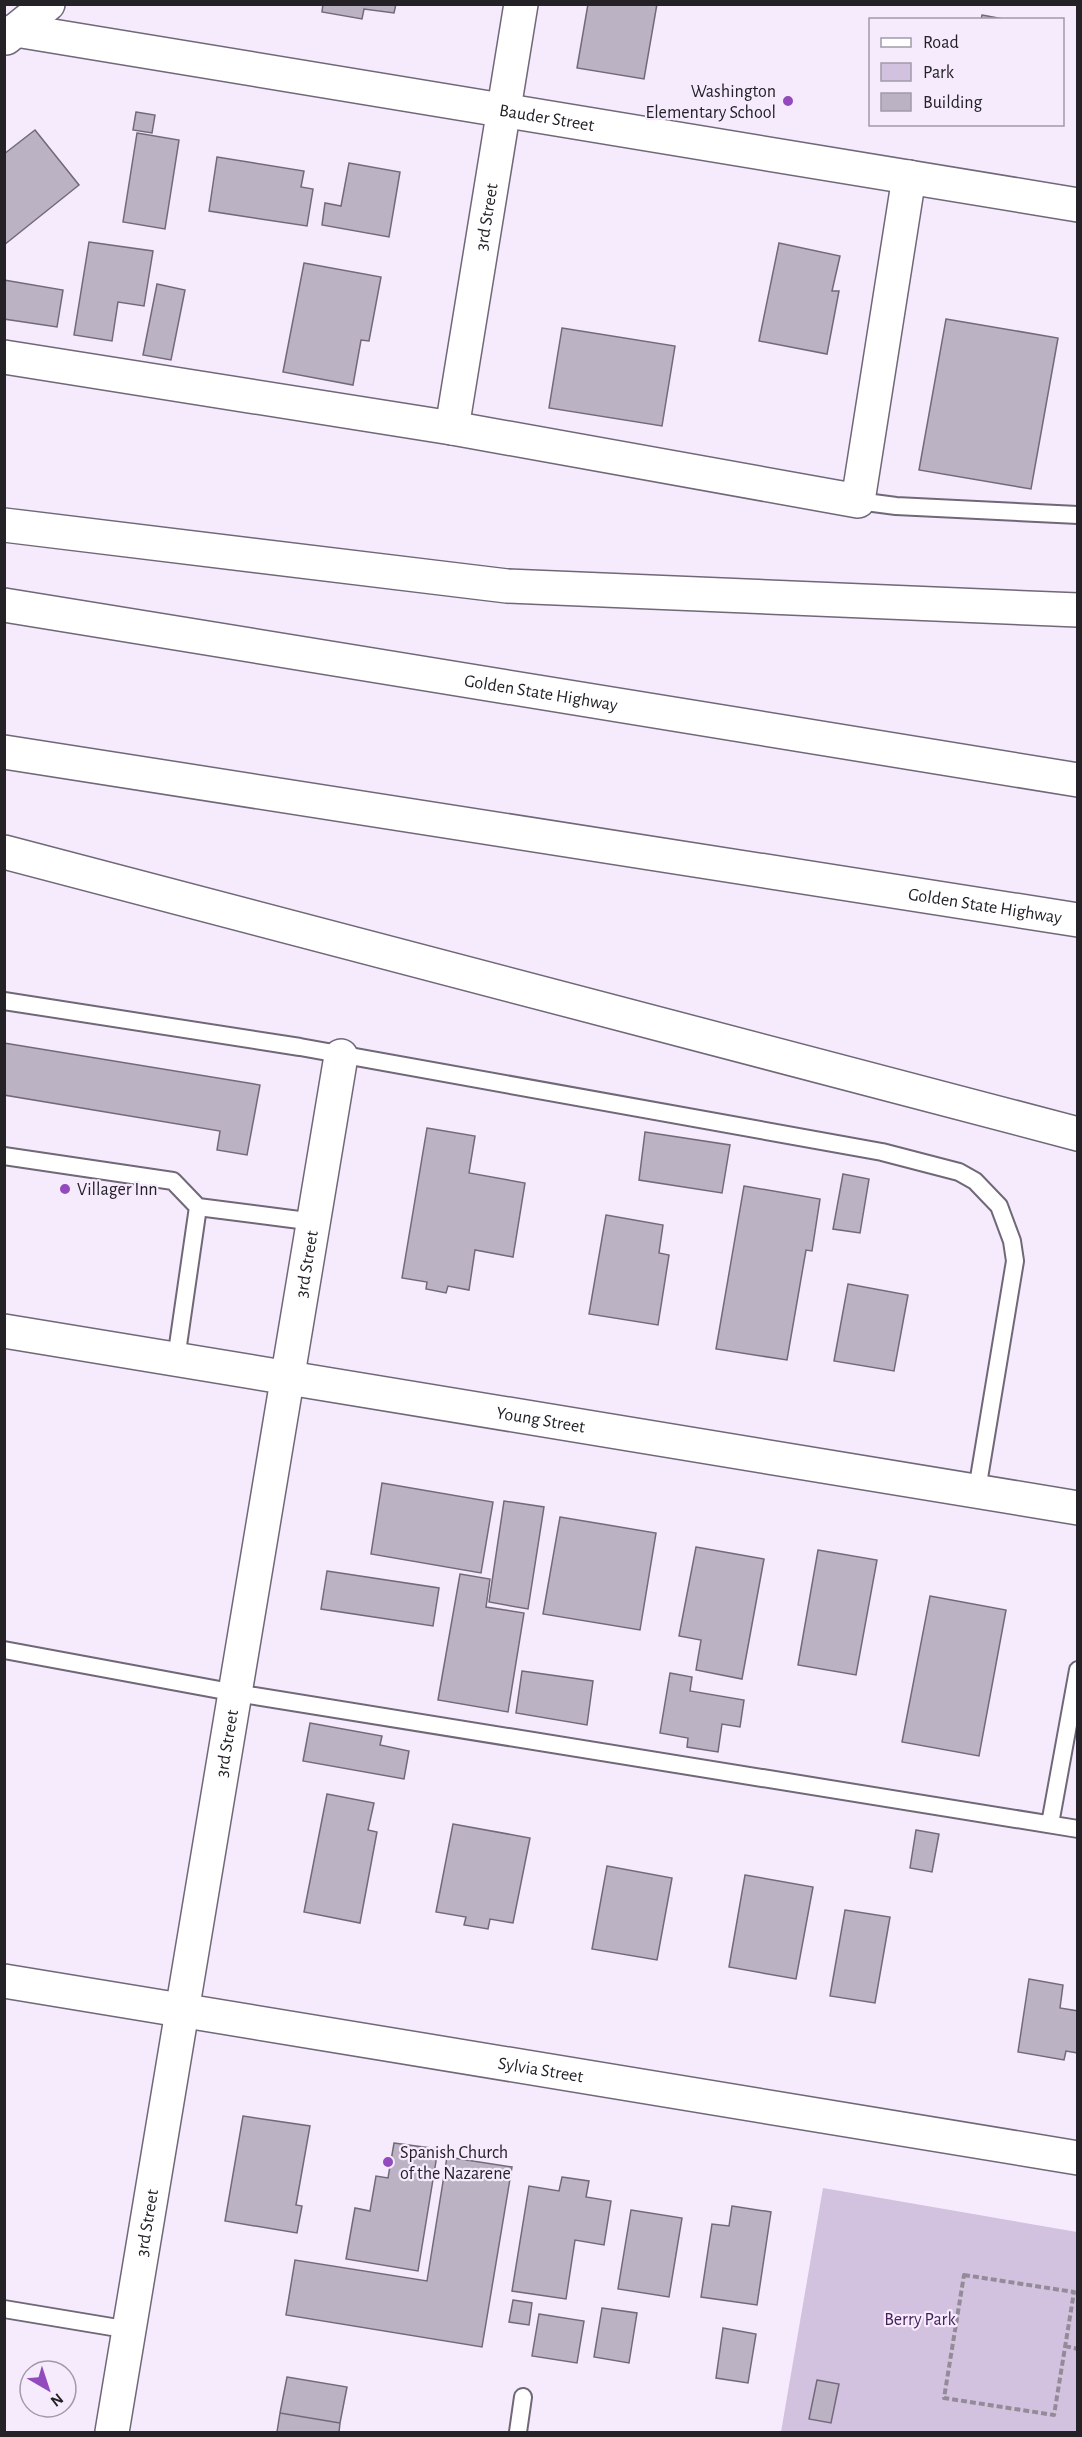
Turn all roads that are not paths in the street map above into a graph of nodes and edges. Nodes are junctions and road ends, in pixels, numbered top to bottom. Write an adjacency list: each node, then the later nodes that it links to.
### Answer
1 (48, 4): 3 (main road)
2 (521, 4): 4 (main road, 3rd Street)
3 (10, 35): 4 (main road, Bauder Street)
4 (503, 112): 5 (main road, Bauder Street); 8 (main road, 3rd Street)
5 (909, 177): 6 (main road, Bauder Street); 9 (main road)
6 (1077, 205)
7 (4, 357): 8 (main road)
8 (452, 428): 9 (main road)
9 (858, 501): 10 (lane)
10 (1077, 515)
11 (4, 525): 13 (main road)
12 (4, 604): 15 (main road, Golden State Highway)
13 (1077, 610)
14 (4, 753): 17 (main road, Golden State Highway)
15 (1077, 780)
16 (4, 852): 20 (main road)
17 (1077, 921)
18 (4, 1001): 19 (lane)
19 (341, 1056): 23 (main road, 3rd Street); 27 (lane)
20 (1077, 1134)
21 (4, 1156): 22 (lane)
22 (198, 1207): 23 (lane); 25 (lane)
23 (315, 1222): 26 (main road, 3rd Street)
24 (4, 1331): 25 (main road, Young Street)
25 (176, 1359): 26 (main road, Young Street)
26 (288, 1380): 27 (main road, Young Street); 31 (main road, 3rd Street)
27 (977, 1490): 28 (main road, Young Street)
28 (1077, 1508)
29 (4, 1650): 31 (lane)
30 (1077, 1670): 32 (lane)
31 (236, 1693): 32 (lane); 35 (main road, 3rd Street)
32 (1050, 1824): 33 (lane)
33 (1077, 1829)
34 (4, 1981): 35 (main road, Sylvia Street)
35 (182, 2010): 36 (main road, Sylvia Street); 38 (main road, 3rd Street)
36 (1077, 2158)
37 (4, 2309): 38 (lane)
38 (130, 2330): 40 (main road, 3rd Street)
39 (523, 2397): 41 (lane)
40 (112, 2433)
41 (518, 2433)

